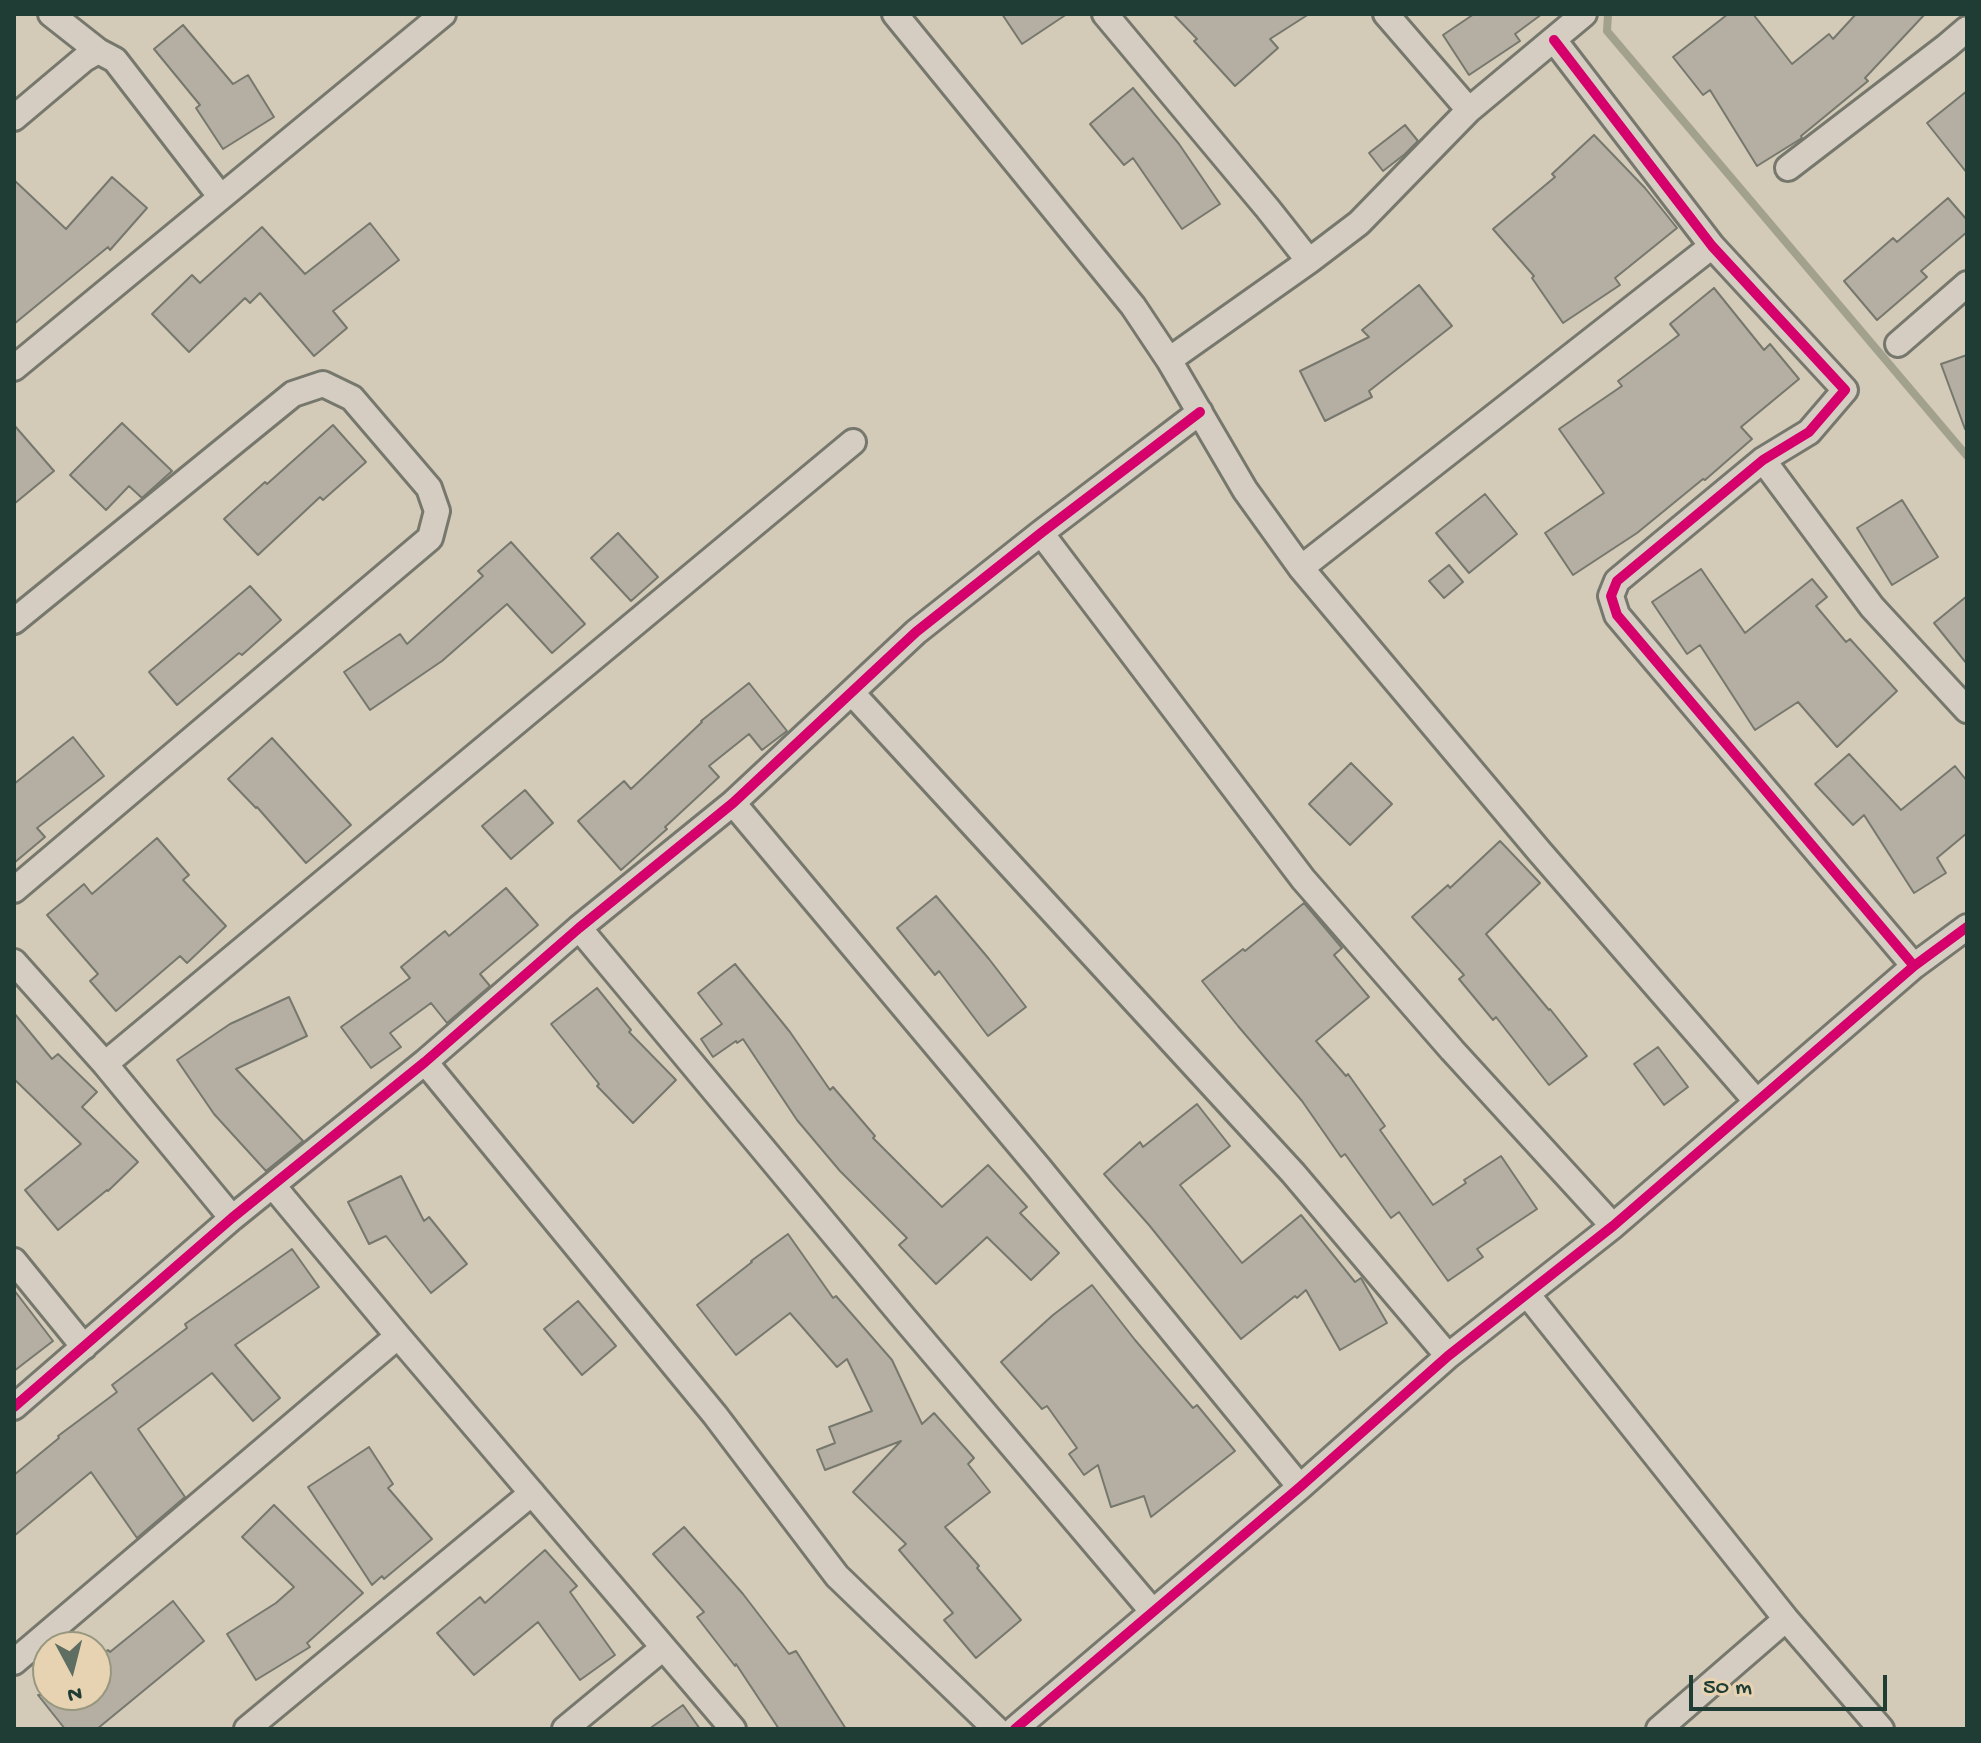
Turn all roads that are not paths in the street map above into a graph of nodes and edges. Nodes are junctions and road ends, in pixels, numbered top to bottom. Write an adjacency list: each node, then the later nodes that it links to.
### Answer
1 (51, 14): 9 (street)
2 (443, 14): 13 (street)
3 (895, 14): 18 (street)
4 (1105, 14): 15 (street)
5 (1386, 14): 10 (street)
6 (1584, 14): 8 (street)
7 (1967, 29): 12 (street)
8 (1554, 40): 10 (street); 14 (street)
9 (98, 51): 11 (street); 13 (street)
10 (1469, 110): 15 (street)
11 (14, 118)
12 (1788, 168)
13 (220, 196): 19 (street)
14 (1712, 246): 22 (street); 24 (street)
15 (1309, 261): 18 (street)
16 (1967, 284): 17 (street)
17 (1898, 344)
18 (1169, 360): 20 (street)
19 (14, 368)
20 (1200, 412): 23 (street); 24 (street)
21 (853, 442): 35 (street)
22 (1763, 460): 27 (street); 33 (street)
23 (1041, 533): 26 (street); 39 (street)
24 (1301, 568): 36 (street)
25 (14, 621): 29 (street)
26 (852, 693): 28 (street); 44 (street)
27 (1967, 710)
28 (733, 803): 31 (street); 46 (street)
29 (14, 890)
30 (1967, 927): 33 (street)
31 (579, 928): 34 (street); 48 (street)
32 (14, 962): 35 (street)
33 (1914, 966): 36 (street)
34 (425, 1062): 37 (street); 55 (street)
35 (105, 1064): 38 (street)
36 (1756, 1101): 39 (street)
37 (274, 1187): 38 (street); 42 (street)
38 (232, 1218): 43 (street)
39 (1613, 1226): 41 (street)
40 (14, 1261): 43 (street)
41 (1527, 1294): 44 (street); 49 (street)
42 (398, 1336): 47 (street); 51 (street)
43 (84, 1347): 45 (street)
44 (1448, 1356): 46 (street)
45 (14, 1407)
46 (1300, 1487): 48 (street)
47 (532, 1493): 50 (street); 52 (street)
48 (1153, 1612): 56 (street)
49 (1786, 1619): 57 (street); 58 (street)
50 (663, 1648): 53 (street); 54 (street)
51 (14, 1662)
52 (247, 1729)
53 (565, 1729)
54 (733, 1729)
55 (996, 1729)
56 (1015, 1729)
57 (1659, 1729)
58 (1881, 1729)

